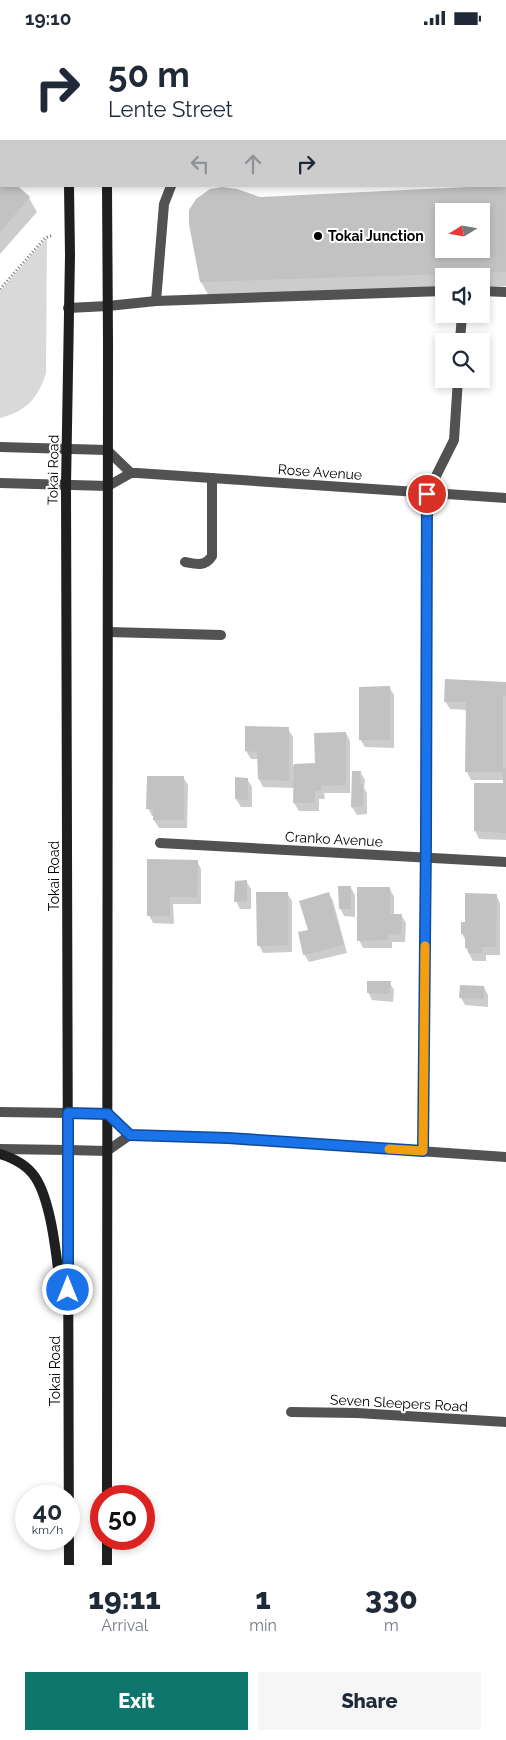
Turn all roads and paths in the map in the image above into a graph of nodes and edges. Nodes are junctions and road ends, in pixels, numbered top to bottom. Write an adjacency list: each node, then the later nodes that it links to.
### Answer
1 (69, 187): 10 (main road, Tokai Road)
2 (107, 187): 11 (main road)
3 (171, 187): 9 (street)
4 (53, 235): 5 (path)
5 (0, 289)
6 (435, 291): 9 (street)
7 (490, 291): 8 (street)
8 (506, 292)
9 (156, 301): 11 (street)
10 (68, 307): 11 (street); 14 (main road, Tokai Road)
11 (108, 307): 15 (main road)
12 (457, 388): 21 (street)
13 (0, 447): 14 (street)
14 (68, 449): 15 (street); 19 (main road, Tokai Road)
15 (107, 450): 16 (street); 20 (main road)
16 (131, 473): 17 (street, Rose Avenue); 20 (street)
17 (212, 478): 21 (street, Rose Avenue); 23 (street)
18 (0, 483): 19 (street)
19 (66, 485): 20 (street); 30 (main road, Tokai Road)
20 (108, 486): 24 (main road)
21 (427, 494): 22 (street, Rose Avenue); 27 (street)
22 (506, 498)
23 (185, 562)
24 (108, 632): 25 (street); 31 (main road)
25 (221, 635)
26 (160, 843): 27 (street, Cranko Avenue)
27 (426, 858): 28 (street, Cranko Avenue); 36 (street)
28 (506, 862)
29 (0, 1112): 30 (street)
30 (68, 1113): 31 (street); 34 (main road, Tokai Road)
31 (108, 1114): 32 (street); 35 (main road)
32 (130, 1135): 35 (street); 36 (street)
33 (0, 1149): 34 (street)
34 (68, 1149): 35 (street); 39 (main road, Tokai Road)
35 (107, 1151): 42 (main road)
36 (423, 1151): 38 (street)
37 (0, 1154): 39 (main road)
38 (506, 1157)
39 (69, 1348): 44 (main road, Tokai Road)
40 (291, 1412): 41 (street, Seven Sleepers Road)
41 (506, 1422)
42 (107, 1485)
43 (106, 1550): 45 (main road)
44 (69, 1565)
45 (106, 1565)

